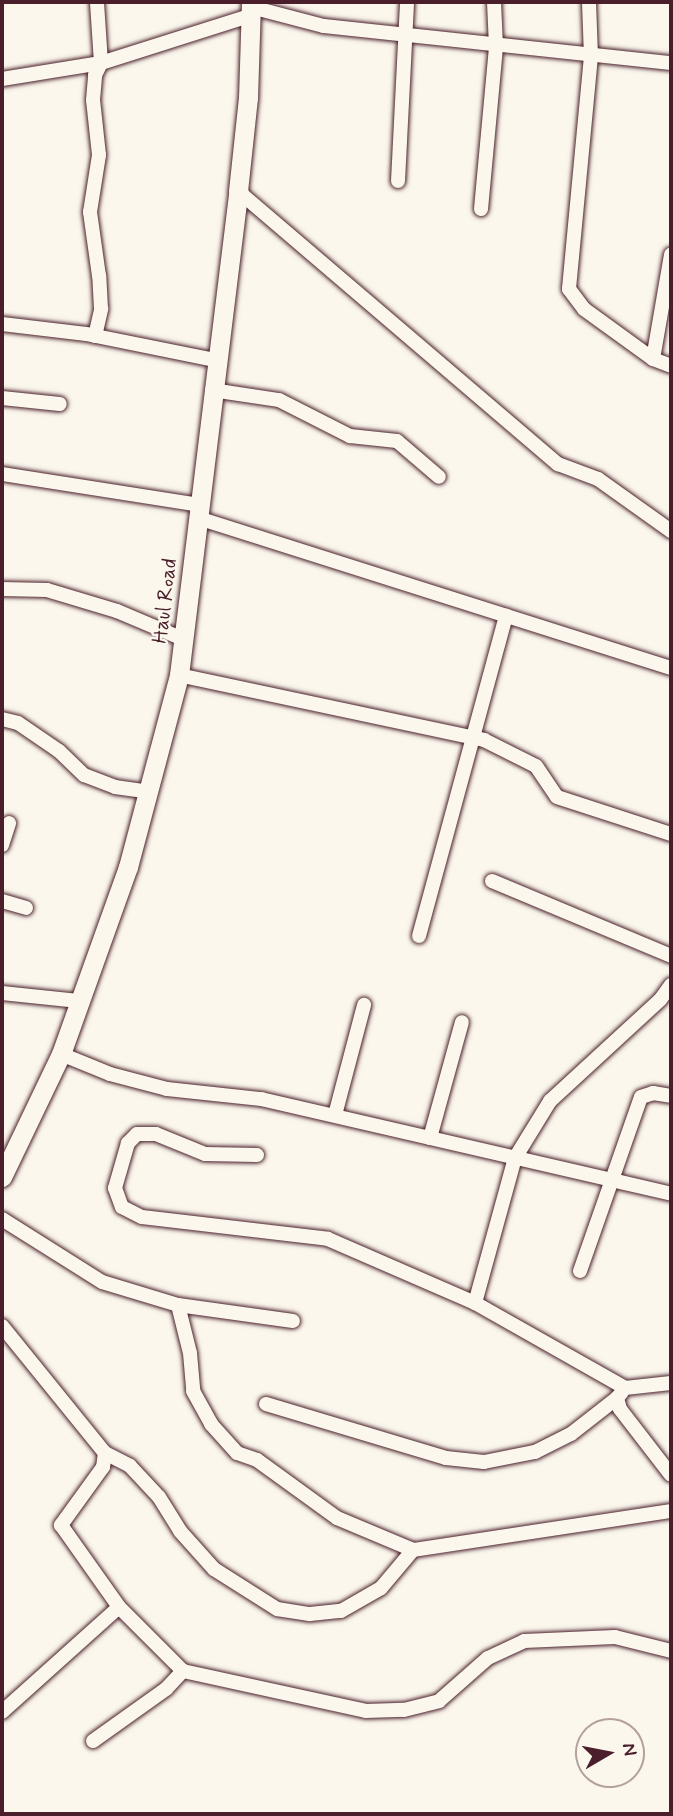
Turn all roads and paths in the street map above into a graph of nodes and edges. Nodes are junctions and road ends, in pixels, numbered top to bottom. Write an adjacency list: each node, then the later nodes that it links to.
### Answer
1 (97, 2): 9 (street)
2 (407, 2): 6 (street)
3 (494, 2): 7 (street)
4 (589, 2): 8 (street)
5 (251, 8): 6 (street); 9 (street); 13 (main road, Haul Road)
6 (407, 36): 7 (street); 12 (street)
7 (496, 46): 8 (street); 14 (street)
8 (591, 57): 10 (street); 18 (street)
9 (101, 63): 11 (street); 17 (street)
10 (671, 63)
11 (2, 79)
12 (398, 181)
13 (238, 191): 19 (main road, Haul Road); 27 (street)
14 (481, 209)
15 (671, 255): 18 (street)
16 (2, 324): 17 (street)
17 (95, 336): 19 (street)
18 (653, 359): 20 (street)
19 (215, 360): 21 (main road, Haul Road)
20 (671, 366)
21 (212, 390): 25 (street); 26 (main road, Haul Road)
22 (2, 398): 23 (street)
23 (60, 404)
24 (2, 474): 26 (street)
25 (439, 477)
26 (199, 511): 29 (street); 30 (main road, Haul Road)
27 (671, 531)
28 (2, 589): 30 (street)
29 (506, 616): 31 (street); 34 (street)
30 (183, 639): 32 (main road, Haul Road)
31 (671, 668)
32 (179, 675): 34 (street); 35 (main road, Haul Road)
33 (2, 719): 35 (street)
34 (473, 738): 37 (street); 42 (street)
35 (150, 792): 46 (main road, Haul Road)
36 (9, 823): 38 (street)
37 (671, 834)
38 (2, 845)
39 (492, 881): 43 (street)
40 (2, 901): 41 (street)
41 (26, 908)
42 (419, 936)
43 (671, 956)
44 (671, 985): 54 (street)
45 (2, 993): 46 (street)
46 (79, 1002): 49 (main road, Haul Road)
47 (364, 1006): 51 (street)
48 (462, 1022): 52 (street)
49 (61, 1054): 51 (street); 55 (main road, Haul Road)
50 (671, 1096): 56 (street)
51 (335, 1115): 52 (street)
52 (430, 1138): 54 (street)
53 (257, 1155): 60 (street)
54 (515, 1158): 56 (street); 60 (street)
55 (2, 1177)
56 (613, 1181): 57 (street); 59 (street)
57 (671, 1194)
58 (2, 1219): 61 (street)
59 (580, 1272)
60 (475, 1303): 65 (street)
61 (178, 1305): 62 (street); 70 (street)
62 (293, 1321)
63 (2, 1326): 67 (street)
64 (671, 1383): 65 (street)
65 (621, 1393): 66 (street); 68 (street)
66 (265, 1404)
67 (104, 1452): 70 (street); 71 (street)
68 (671, 1475)
69 (671, 1511): 70 (street)
70 (413, 1550)
71 (119, 1607): 73 (street); 74 (street)
72 (671, 1651): 73 (street)
73 (183, 1671): 75 (street)
74 (2, 1712)
75 (93, 1741)

